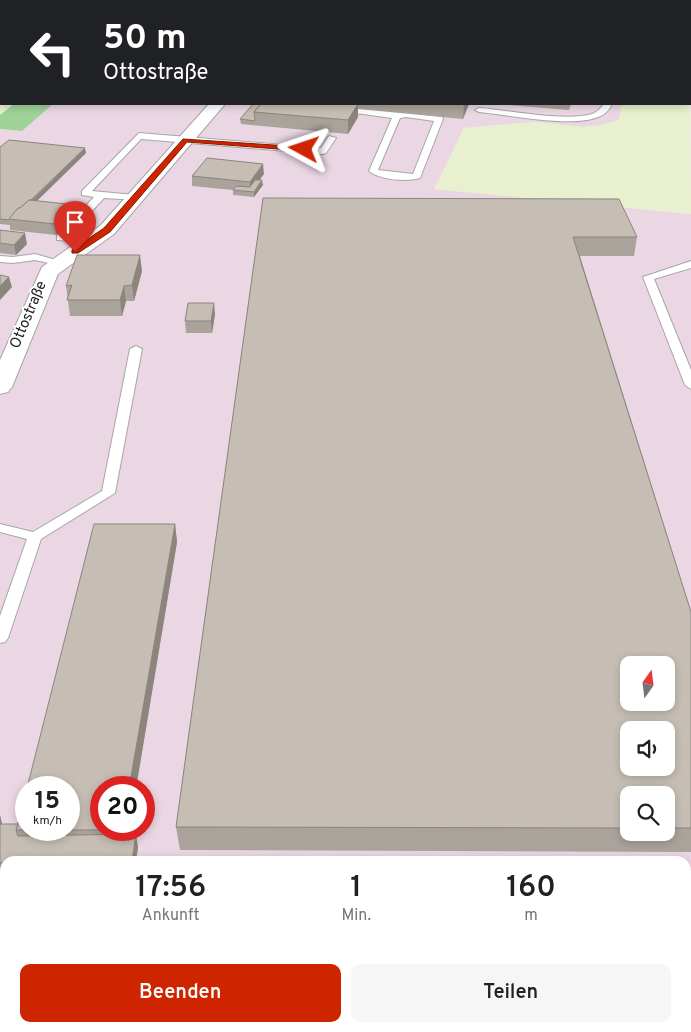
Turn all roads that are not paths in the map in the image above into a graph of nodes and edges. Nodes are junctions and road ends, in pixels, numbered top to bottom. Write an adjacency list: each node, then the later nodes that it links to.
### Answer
1 (216, 105): 7 (street, Ottostraße)
2 (335, 105): 5 (lane)
3 (608, 105): 4 (lane)
4 (479, 110)
5 (397, 116): 5 (lane)
6 (332, 138): 7 (lane)
7 (186, 140): 8 (lane); 9 (street, Ottostraße)
8 (101, 195): 9 (lane); 10 (lane)
9 (135, 198): 10 (street, Ottostraße)
10 (93, 241): 12 (street, Ottostraße)
11 (0, 259): 12 (lane)
12 (58, 262): 16 (street, Ottostraße)
13 (691, 264): 15 (lane)
14 (136, 349): 18 (lane)
15 (691, 385)
16 (0, 387)
17 (0, 528): 18 (lane)
18 (35, 537): 19 (lane)
19 (0, 638)

